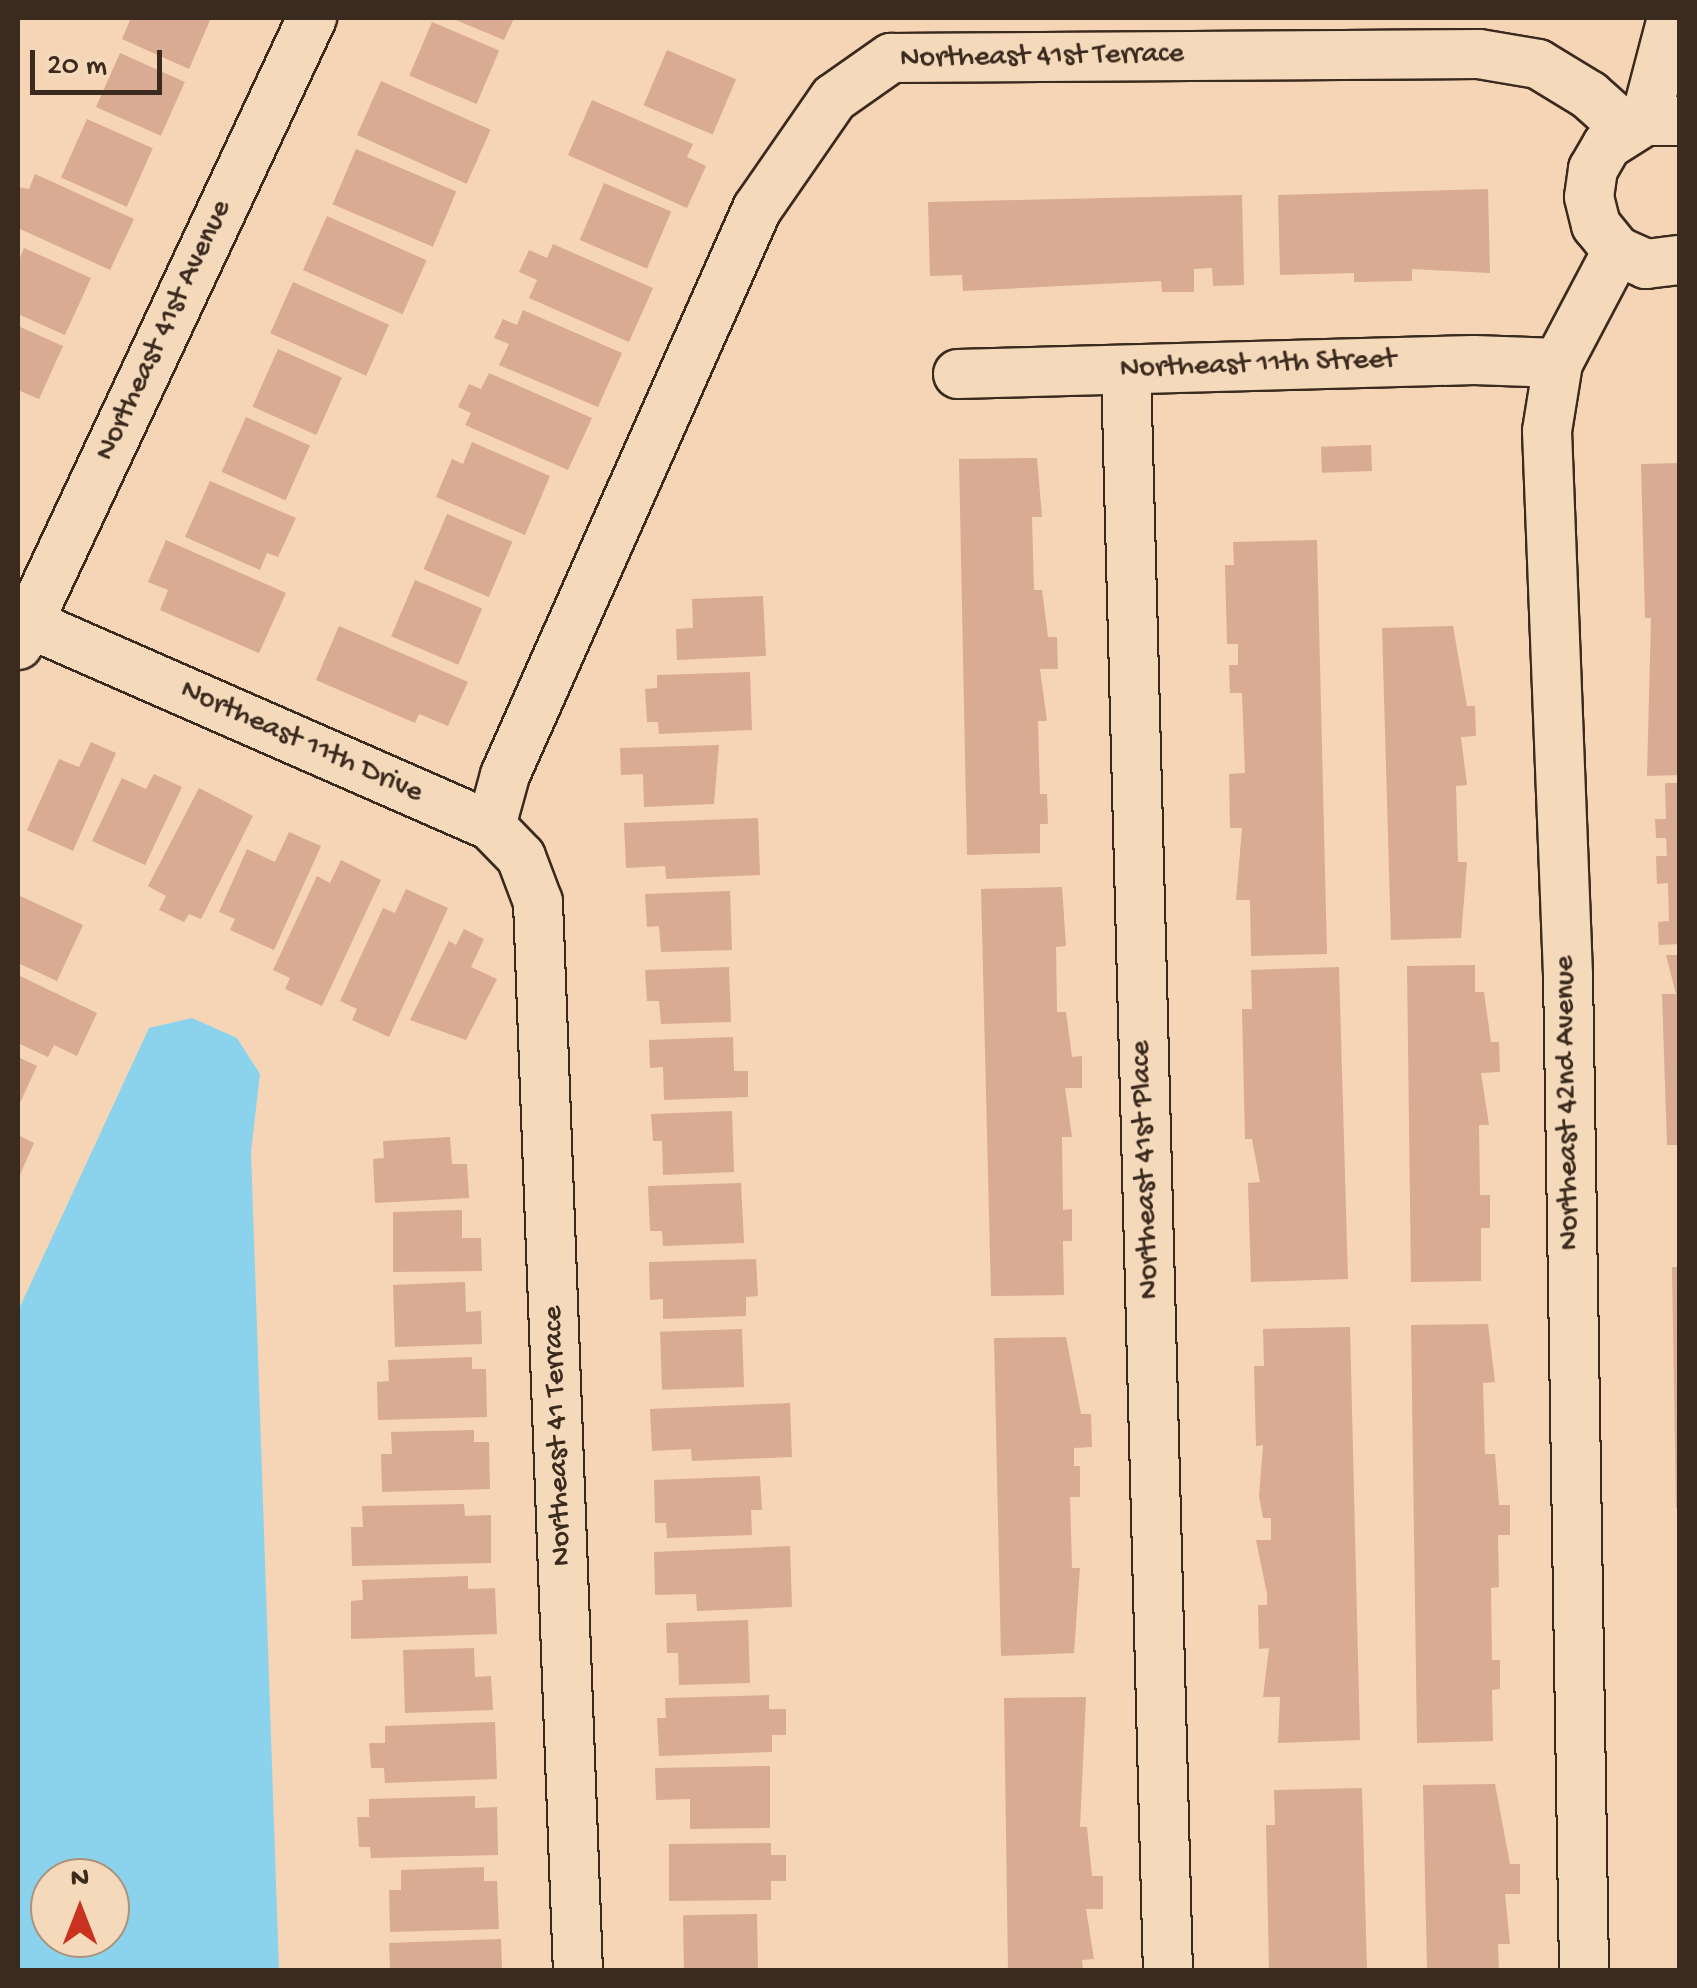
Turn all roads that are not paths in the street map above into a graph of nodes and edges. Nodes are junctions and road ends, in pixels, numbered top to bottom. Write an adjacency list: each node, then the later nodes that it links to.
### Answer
1 (312, 18): 9 (street, Northeast 41st Avenue)
2 (1672, 18): 3 (street)
3 (1651, 124): 4 (street); 10 (street, Northeast 41st Terrace)
4 (1618, 251): 5 (street); 6 (street, Northeast 42nd Avenue)
5 (1680, 260)
6 (1558, 363): 7 (street, Northeast 11th Street); 14 (street, Northeast 42nd Avenue)
7 (1126, 370): 8 (street, Northeast 11th Street); 13 (street, Northeast 41st Place)
8 (958, 374)
9 (23, 634): 10 (street, Northeast 11th Drive)
10 (490, 826): 11 (street, Northeast 11th Drive)
11 (538, 902): 12 (street, Northeast 41 Terrace)
12 (578, 1970)
13 (1168, 1970)
14 (1584, 1970)

